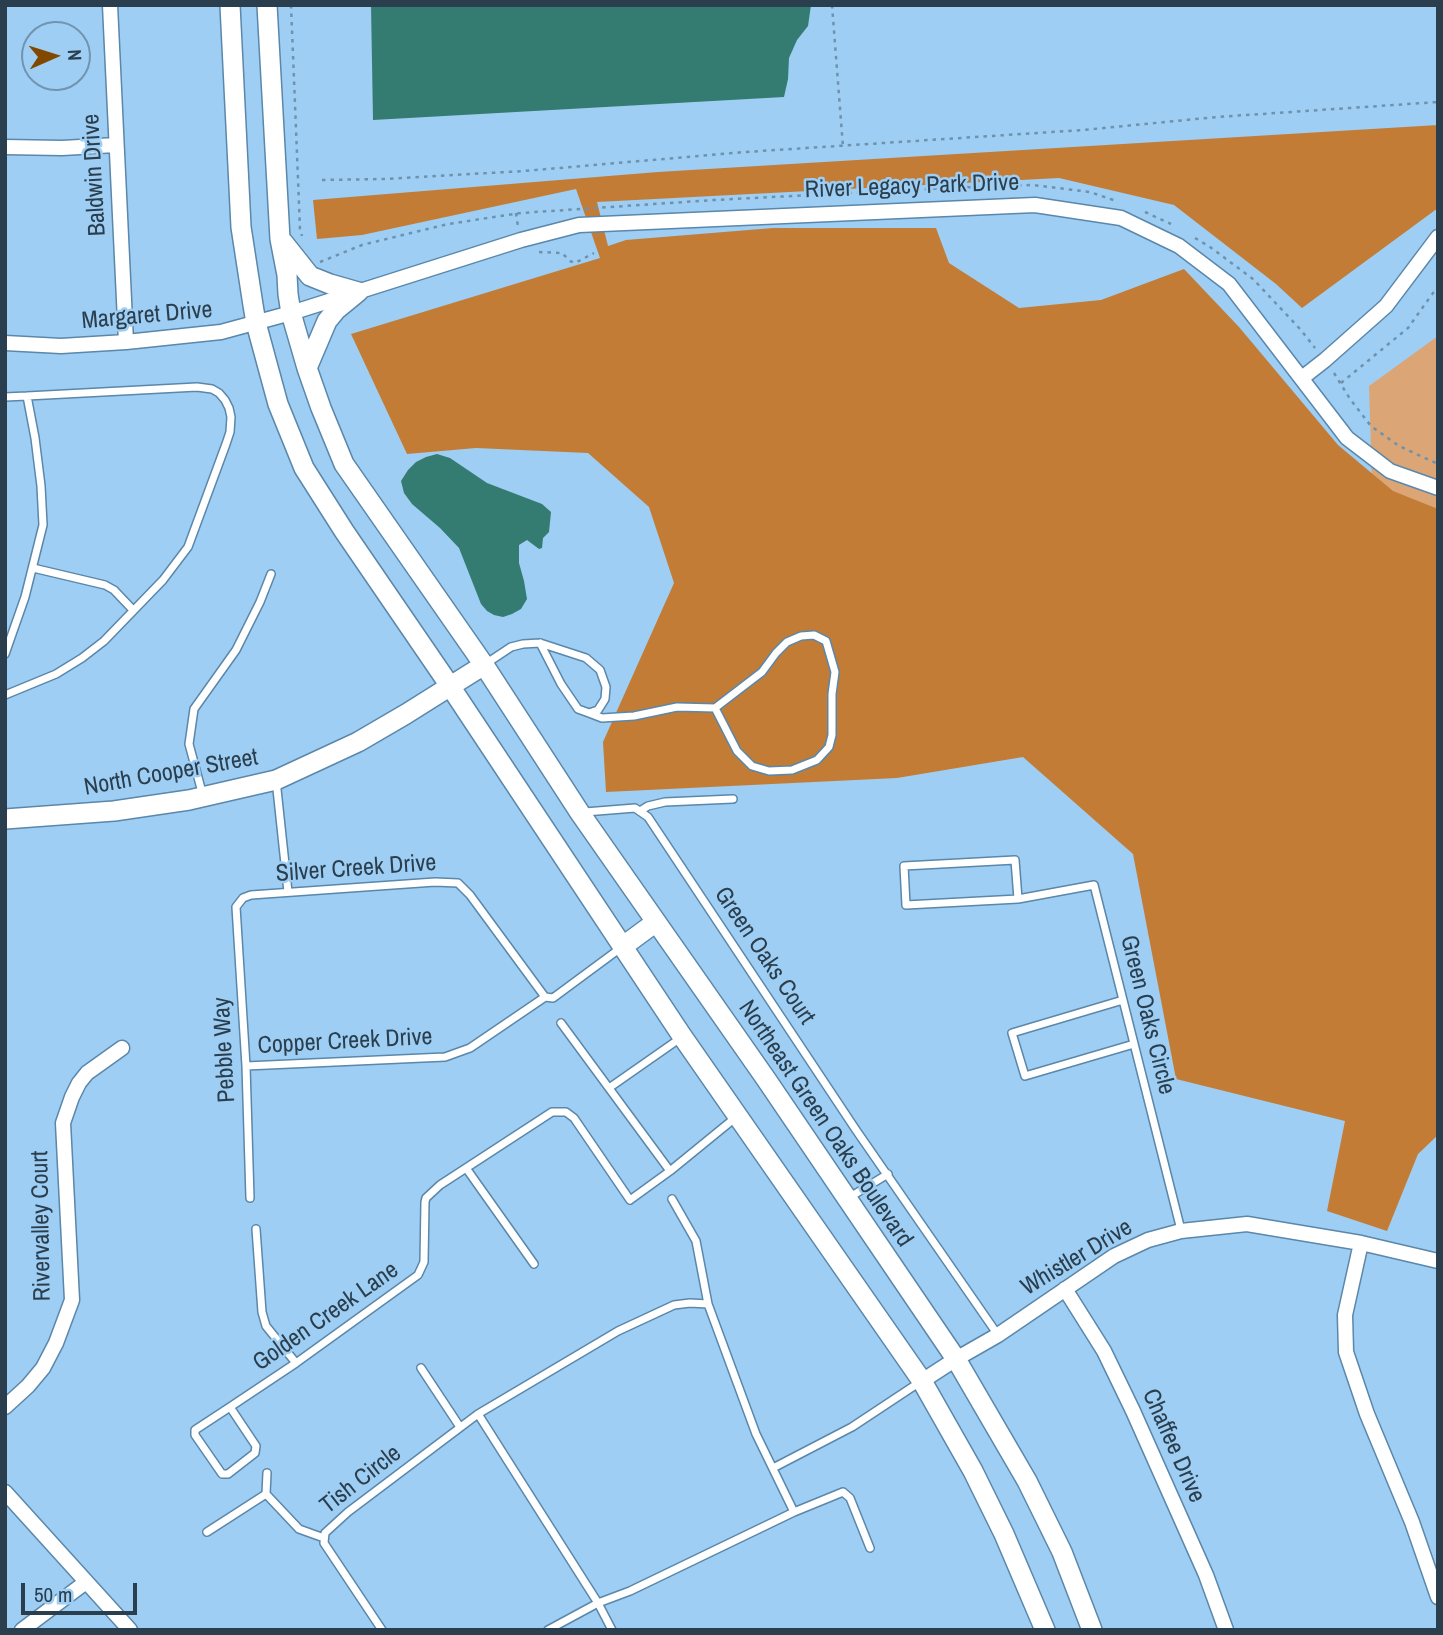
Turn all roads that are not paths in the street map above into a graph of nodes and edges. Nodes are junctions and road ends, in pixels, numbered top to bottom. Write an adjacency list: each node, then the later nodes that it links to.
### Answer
1 (110, 5): 4 (street, Baldwin Drive)
2 (230, 5): 10 (main road)
3 (267, 5): 7 (main road, Northeast Green Oaks Boulevard)
4 (116, 145): 5 (street); 11 (street, Baldwin Drive)
5 (5, 147)
6 (1438, 237): 14 (street)
7 (281, 239): 8 (main road); 9 (main road, Northeast Green Oaks Boulevard)
8 (358, 292): 9 (street, River Legacy Park Drive); 13 (main road); 14 (street, River Legacy Park Drive)
9 (292, 313): 10 (street, Margaret Drive); 13 (main road, Northeast Green Oaks Boulevard)
10 (257, 323): 11 (street, Margaret Drive); 24 (main road)
11 (126, 342): 12 (street, Margaret Drive)
12 (5, 343)
13 (307, 368): 23 (main road, Northeast Green Oaks Boulevard)
14 (1302, 378): 17 (street, River Legacy Park Drive)
15 (27, 396): 16 (lane); 18 (lane); 20 (lane)
16 (5, 397)
17 (1438, 488)
18 (33, 568): 20 (lane); 22 (lane)
19 (271, 574): 29 (lane)
20 (133, 610): 25 (lane)
21 (540, 643): 23 (lane); 27 (lane); 27 (lane)
22 (5, 654)
23 (484, 666): 24 (main road, North Cooper Street); 32 (main road, Northeast Green Oaks Boulevard)
24 (450, 686): 28 (main road, North Cooper Street); 38 (main road)
25 (5, 695)
26 (715, 708): 26 (lane); 27 (lane)
27 (589, 713)
28 (276, 780): 29 (main road, North Cooper Street); 34 (lane)
29 (203, 797): 33 (main road, North Cooper Street)
30 (733, 799): 31 (lane)
31 (640, 811): 32 (lane); 50 (lane, Green Oaks Court)
32 (580, 813): 37 (main road, Northeast Green Oaks Boulevard)
33 (5, 819)
34 (288, 892): 36 (lane, Silver Creek Drive); 39 (lane, Silver Creek Drive)
35 (1018, 899): 35 (lane); 40 (lane, Green Oaks Circle)
36 (240, 901): 45 (lane, Pebble Way)
37 (656, 922): 38 (main road); 53 (main road, Northeast Green Oaks Boulevard)
38 (622, 947): 39 (lane, Copper Creek Drive); 42 (main road)
39 (545, 997): 45 (lane, Copper Creek Drive)
40 (1123, 1000): 43 (lane, Green Oaks Circle); 43 (lane)
41 (561, 1023): 46 (lane)
42 (682, 1036): 46 (lane); 47 (main road)
43 (1134, 1044): 55 (lane, Green Oaks Circle)
44 (122, 1048): 66 (street, Rivervalley Court)
45 (246, 1066): 51 (lane, Pebble Way)
46 (609, 1088): 49 (lane)
47 (739, 1115): 49 (lane, Golden Creek Lane); 65 (main road)
48 (466, 1168): 49 (lane, Golden Creek Lane); 58 (lane); 63 (lane, Golden Creek Lane)
49 (670, 1171)
50 (888, 1174): 53 (lane); 61 (lane, Green Oaks Court)
51 (250, 1198)
52 (672, 1199): 60 (lane)
53 (846, 1199): 62 (main road, Northeast Green Oaks Boulevard)
54 (256, 1229): 63 (lane)
55 (1181, 1231): 56 (street, Whistler Drive); 59 (street, Whistler Drive)
56 (1361, 1243): 57 (street, Whistler Drive); 79 (street)
57 (1438, 1261)
58 (534, 1264)
59 (1065, 1289): 61 (street, Whistler Drive); 88 (street, Chaffee Drive)
60 (708, 1304): 68 (lane, Tish Circle); 70 (lane)
61 (998, 1335): 62 (street, Whistler Drive)
62 (956, 1359): 65 (street, Whistler Drive); 87 (main road, Northeast Green Oaks Boulevard)
63 (296, 1363): 67 (lane, Golden Creek Lane)
64 (421, 1368): 69 (lane)
65 (922, 1381): 70 (lane); 86 (main road)
66 (5, 1407)
67 (230, 1407): 67 (lane, Golden Creek Lane)
68 (478, 1414): 69 (lane, Tish Circle); 80 (lane)
69 (460, 1427): 76 (lane, Tish Circle)
70 (773, 1468): 74 (lane)
71 (267, 1473): 73 (lane)
72 (5, 1492): 78 (street)
73 (266, 1494): 75 (lane); 76 (lane)
74 (794, 1512): 77 (lane); 80 (lane)
75 (207, 1532)
76 (324, 1538): 83 (lane, Tish Circle)
77 (870, 1548)
78 (86, 1582): 81 (street); 82 (street)
79 (1438, 1597)
80 (598, 1603): 84 (lane); 85 (lane)
81 (22, 1630)
82 (130, 1630)
83 (382, 1630)
84 (548, 1630)
85 (611, 1630)
86 (1045, 1630)
87 (1092, 1630)
88 (1226, 1630)

